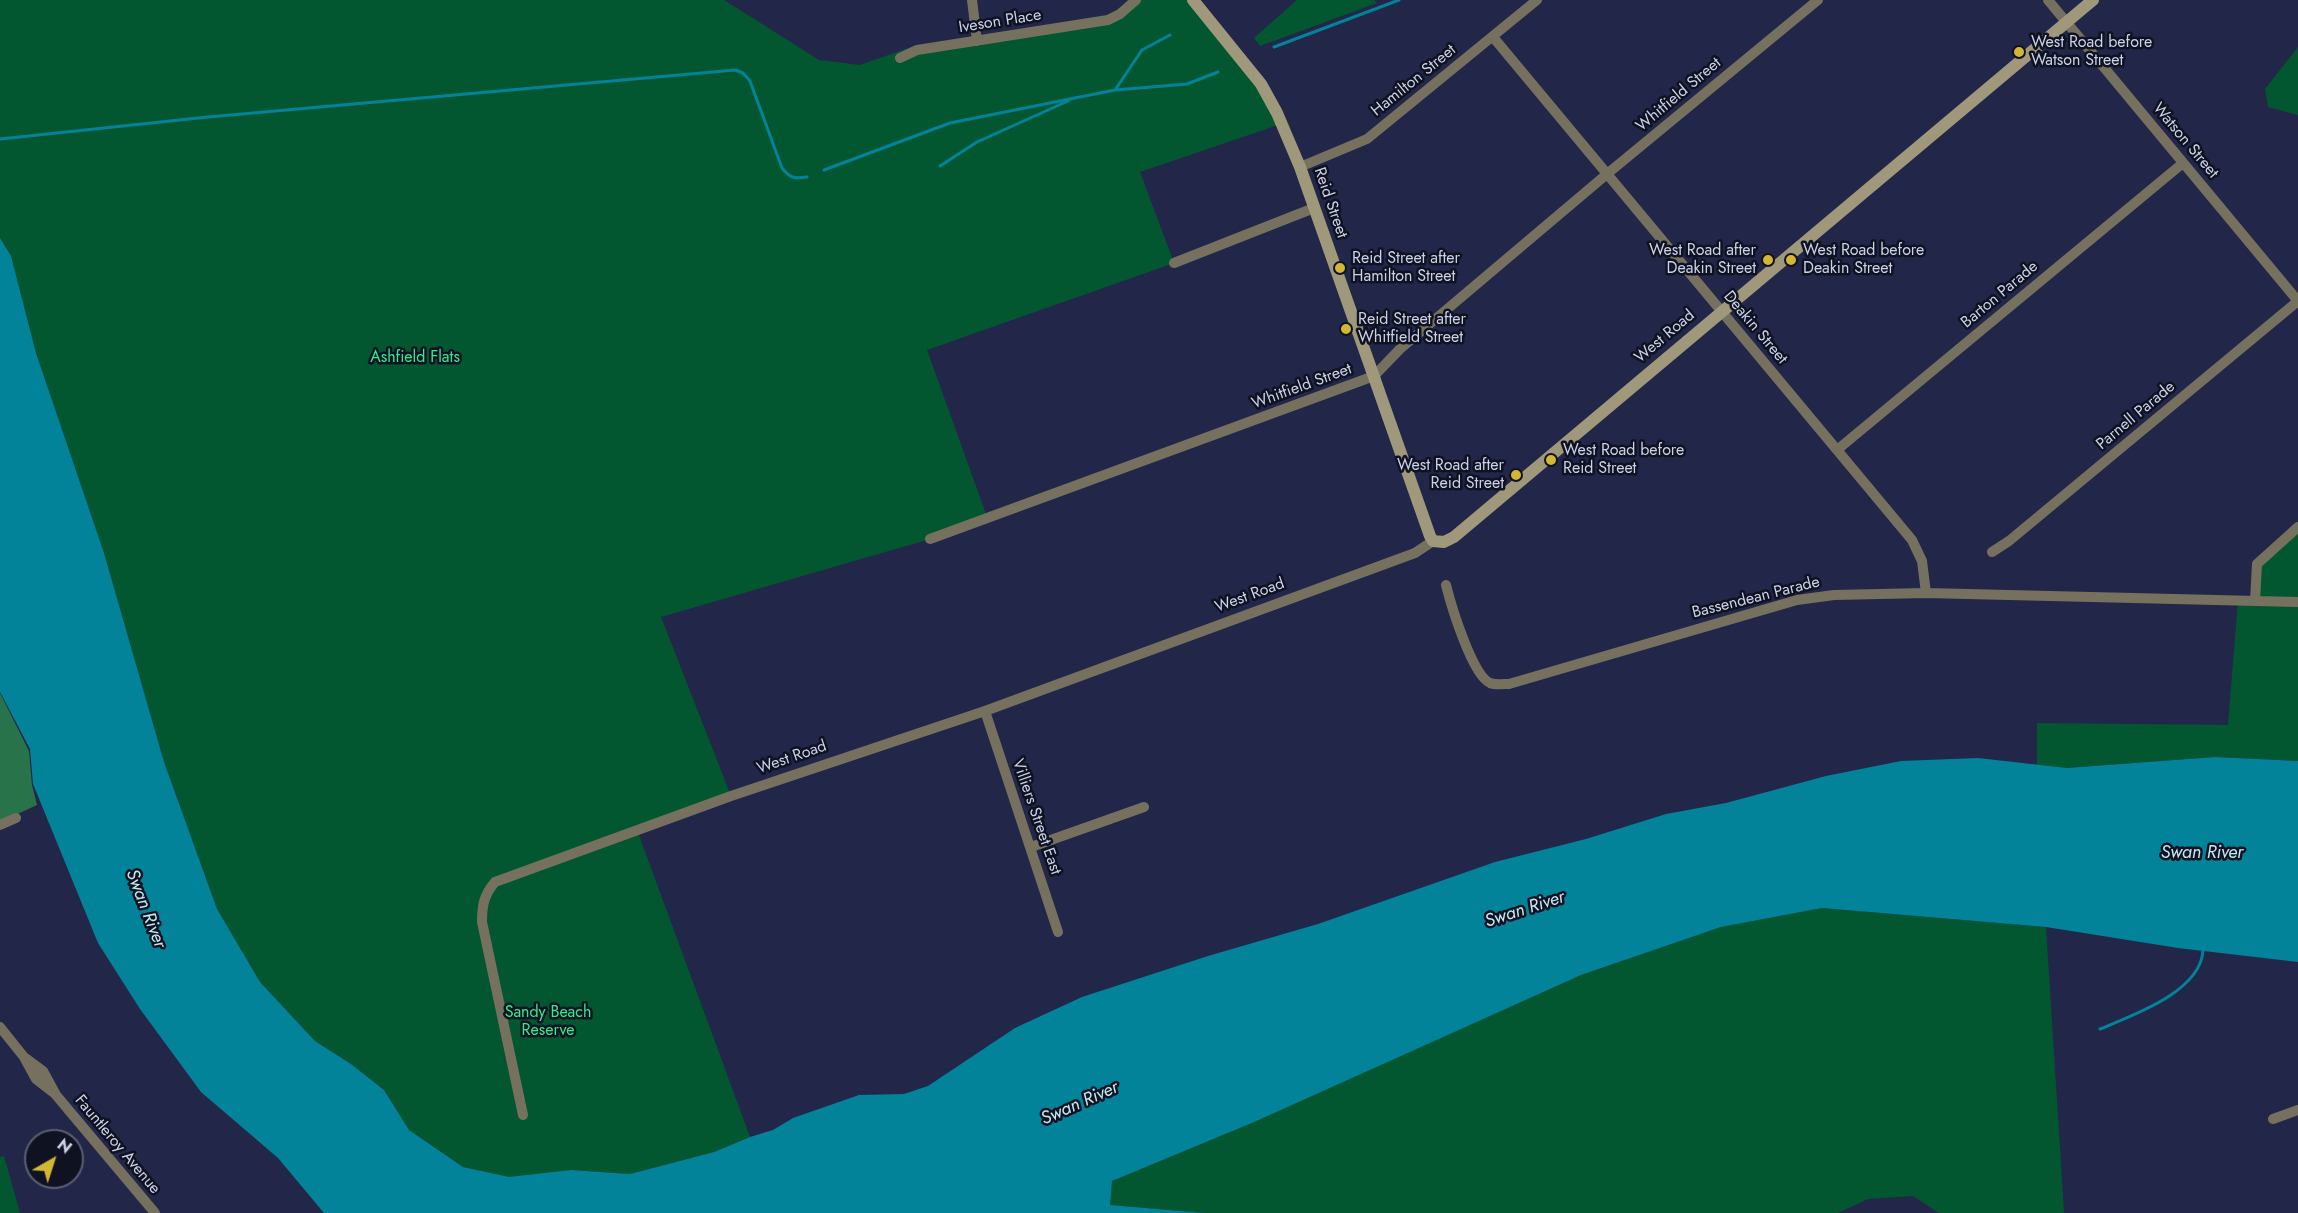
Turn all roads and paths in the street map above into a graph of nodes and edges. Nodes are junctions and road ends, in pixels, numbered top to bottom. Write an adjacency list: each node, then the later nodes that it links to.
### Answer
1 (972, 0): 10 (street)
2 (1136, 0): 10 (street, Iveson Place)
3 (1193, 0): 13 (street, Reid Street)
4 (1537, 0): 9 (street, Hamilton Street)
5 (1818, 0): 14 (street, Whitfield Street)
6 (2048, 0): 8 (street, Watson Street)
7 (2093, 0): 8 (street, West Road)
8 (2066, 22): 12 (street, Watson Street); 18 (street, West Road)
9 (1493, 37): 13 (street, Hamilton Street); 14 (street, Deakin Street)
10 (977, 41): 11 (street, Iveson Place)
11 (900, 58)
12 (2183, 163): 17 (street, Watson Street); 20 (street, Barton Parade)
13 (1300, 166): 15 (street, Reid Street)
14 (1607, 174): 18 (street, Deakin Street); 19 (street, Whitfield Street)
15 (1314, 208): 16 (street); 19 (street, Reid Street)
16 (1174, 262)
17 (2298, 301): 24 (street, Parnell Parade)
18 (1721, 311): 20 (street, Deakin Street); 23 (street, West Road)
19 (1374, 376): 22 (street, Whitfield Street); 23 (street, Reid Street)
20 (1836, 450): 26 (street, Deakin Street)
21 (2298, 527): 27 (street)
22 (930, 538)
23 (1433, 541): 29 (street, West Road)
24 (1992, 552)
25 (1446, 585): 26 (street, Bassendean Parade)
26 (1926, 593): 27 (street, Bassendean Parade)
27 (2255, 600): 28 (street, Bassendean Parade)
28 (2298, 602)
29 (985, 711): 33 (street, Villiers Street East); 37 (street, West Road)
30 (1144, 807): 33 (street)
31 (16, 818): 32 (street)
32 (0, 825)
33 (1031, 847): 34 (street, Villiers Street East)
34 (1058, 932)
35 (0, 1027): 39 (street, Fauntleroy Avenue)
36 (2298, 1111): 38 (street)
37 (524, 1115)
38 (2273, 1119)
39 (155, 1213)

